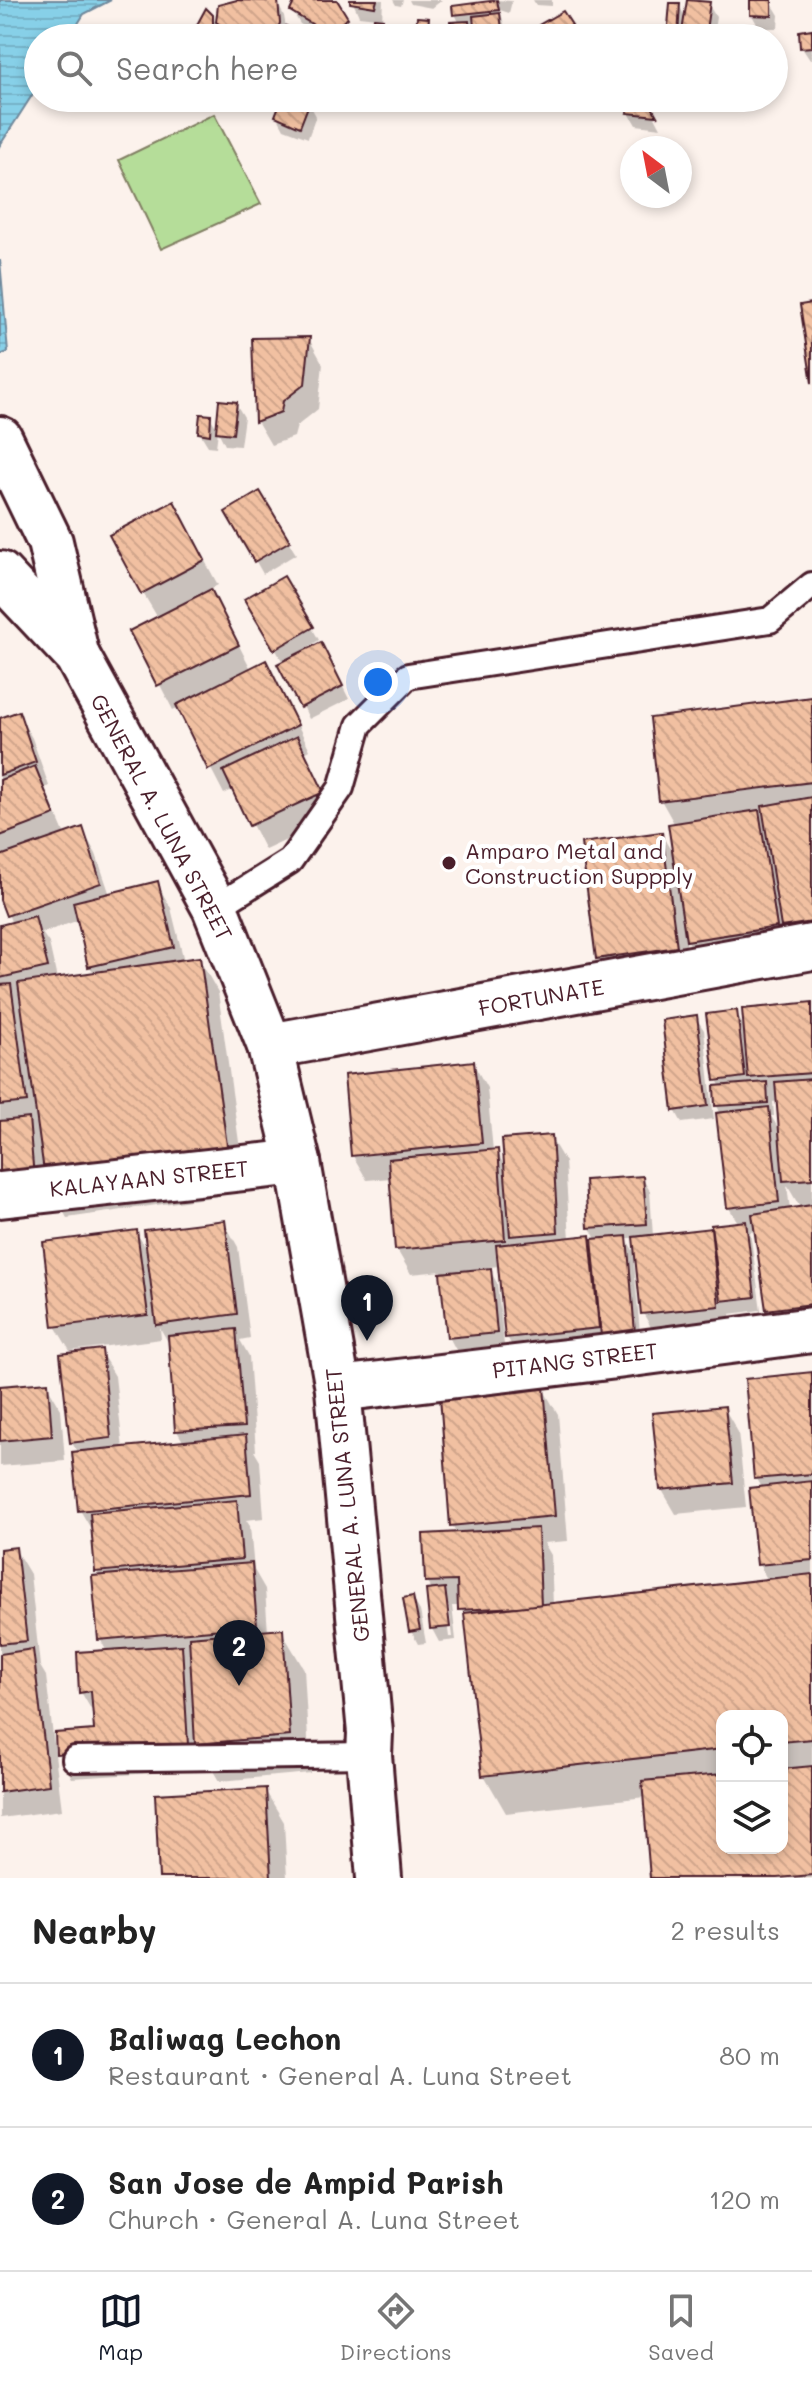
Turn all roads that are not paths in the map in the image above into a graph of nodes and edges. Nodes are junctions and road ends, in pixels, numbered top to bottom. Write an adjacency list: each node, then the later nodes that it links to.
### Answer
1 (4, 447): 4 (main road, GENERAL A. LUNA STREET)
2 (0, 574): 4 (main road, GENERAL A. LUNA STREET)
3 (812, 585): 5 (lane)
4 (77, 656): 5 (main road, GENERAL A. LUNA STREET)
5 (215, 908): 7 (main road, GENERAL A. LUNA STREET)
6 (812, 947): 7 (main road, FORTUNATE)
7 (270, 1046): 8 (main road, GENERAL A. LUNA STREET)
8 (298, 1162): 9 (main road, KALAYAAN STREET); 11 (main road, GENERAL A. LUNA STREET)
9 (0, 1195)
10 (812, 1330): 11 (main road, PITANG STREET)
11 (338, 1389): 12 (main road, GENERAL A. LUNA STREET)
12 (369, 1755): 13 (lane); 14 (main road, GENERAL A. LUNA STREET)
13 (75, 1759)
14 (379, 1878)

